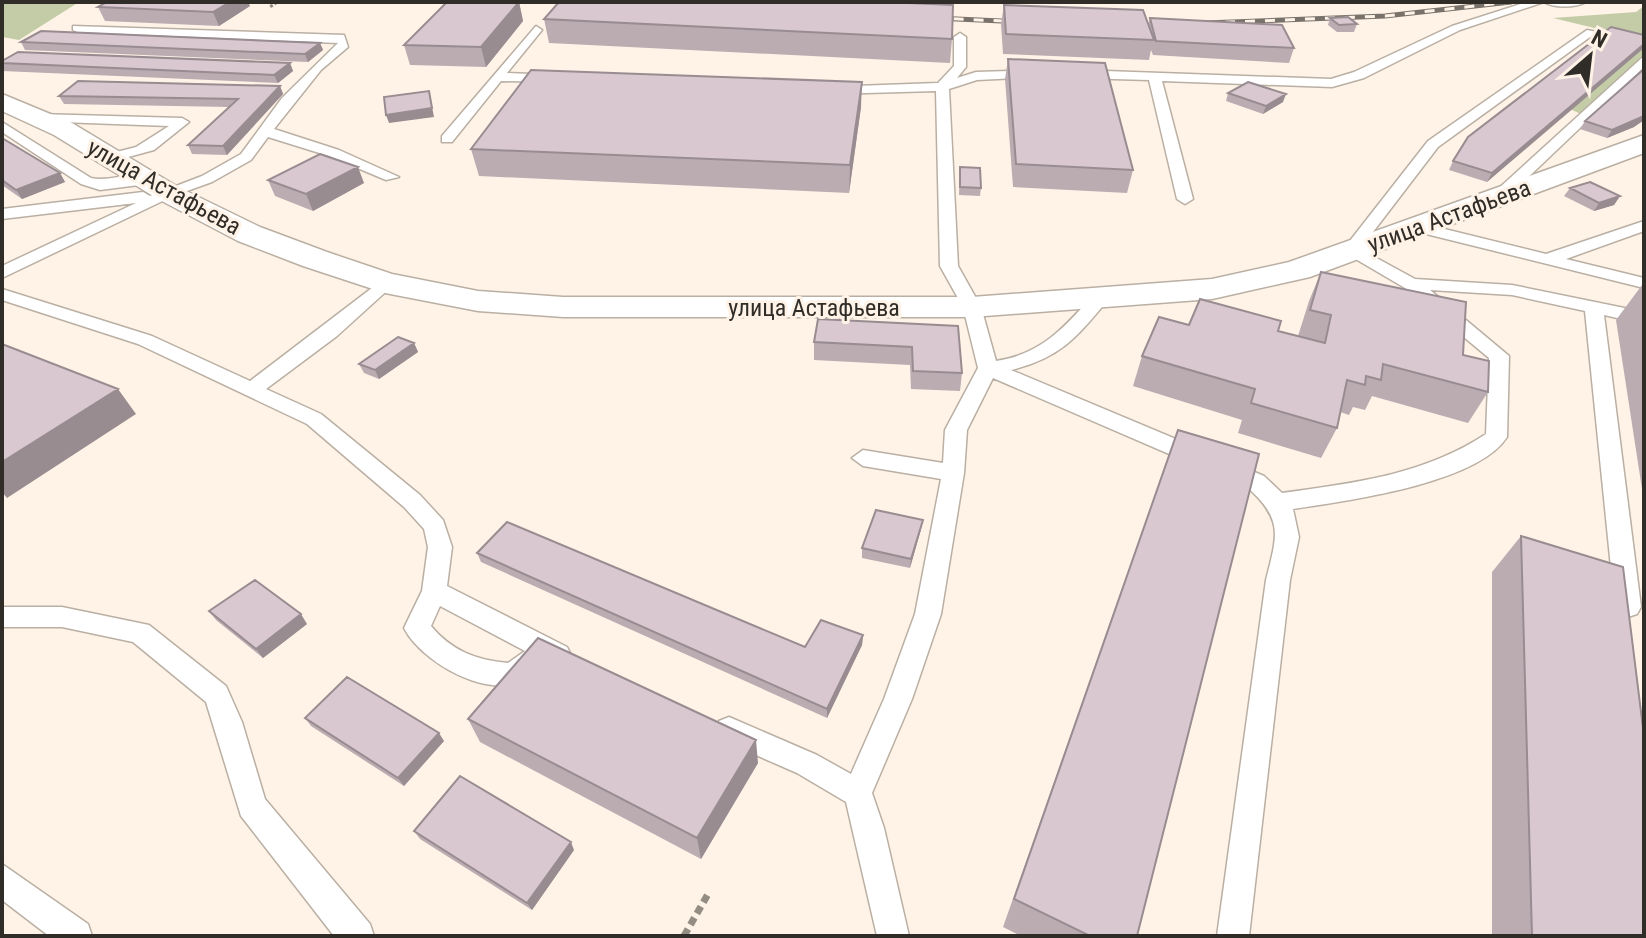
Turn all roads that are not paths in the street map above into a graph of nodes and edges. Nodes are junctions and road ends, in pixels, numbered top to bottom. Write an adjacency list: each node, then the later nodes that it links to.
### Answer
1 (1538, 2): 12 (lane)
2 (1549, 2): 3 (lane)
3 (1580, 2)
4 (77, 28): 10 (lane)
5 (536, 30): 11 (lane)
6 (1591, 32): 30 (lane)
7 (960, 37): 14 (lane)
8 (1644, 60): 26 (lane)
9 (302, 66): 10 (lane)
10 (317, 67): 19 (lane)
11 (499, 77): 13 (lane); 20 (lane)
12 (1155, 77): 14 (lane); 25 (lane)
13 (576, 80)
14 (942, 87): 15 (lane); 38 (lane)
15 (822, 90)
16 (2, 102): 17 (street, улица Астафьева)
17 (38, 118): 22 (street, улица Астафьева); 22 (lane)
18 (2, 126): 24 (lane)
19 (265, 131): 23 (lane); 24 (lane)
20 (447, 139)
21 (1644, 143): 26 (street, улица Астафьева)
22 (110, 158): 24 (street, улица Астафьева)
23 (391, 177)
24 (157, 186): 27 (lane); 32 (lane); 33 (street, улица Астафьева)
25 (1185, 199)
26 (1494, 201): 29 (street, улица Астафьева)
27 (2, 214)
28 (1644, 226): 31 (lane)
29 (1416, 227): 30 (street, улица Астафьева); 31 (lane)
30 (1350, 251): 35 (lane); 37 (street, улица Астафьева)
31 (1546, 259): 34 (lane)
32 (2, 273)
33 (385, 283): 38 (street, улица Астафьева); 42 (lane)
34 (1644, 283)
35 (1411, 284): 39 (lane); 45 (lane)
36 (2, 294): 42 (lane)
37 (1101, 297): 38 (street, улица Астафьева); 41 (lane)
38 (972, 307): 41 (lane)
39 (1594, 307): 40 (lane); 47 (lane)
40 (1644, 318)
41 (988, 368): 44 (lane); 45 (lane)
42 (252, 389): 46 (lane)
43 (863, 458): 44 (lane)
44 (953, 473): 52 (lane)
45 (1281, 502): 57 (lane)
46 (434, 591): 49 (lane); 49 (lane)
47 (1628, 607)
48 (2, 617): 55 (lane)
49 (544, 649): 50 (lane)
50 (588, 668)
51 (705, 719): 52 (lane)
52 (857, 793): 56 (lane)
53 (2, 880): 54 (lane)
54 (76, 936)
55 (358, 936)
56 (893, 936)
57 (1233, 936)

